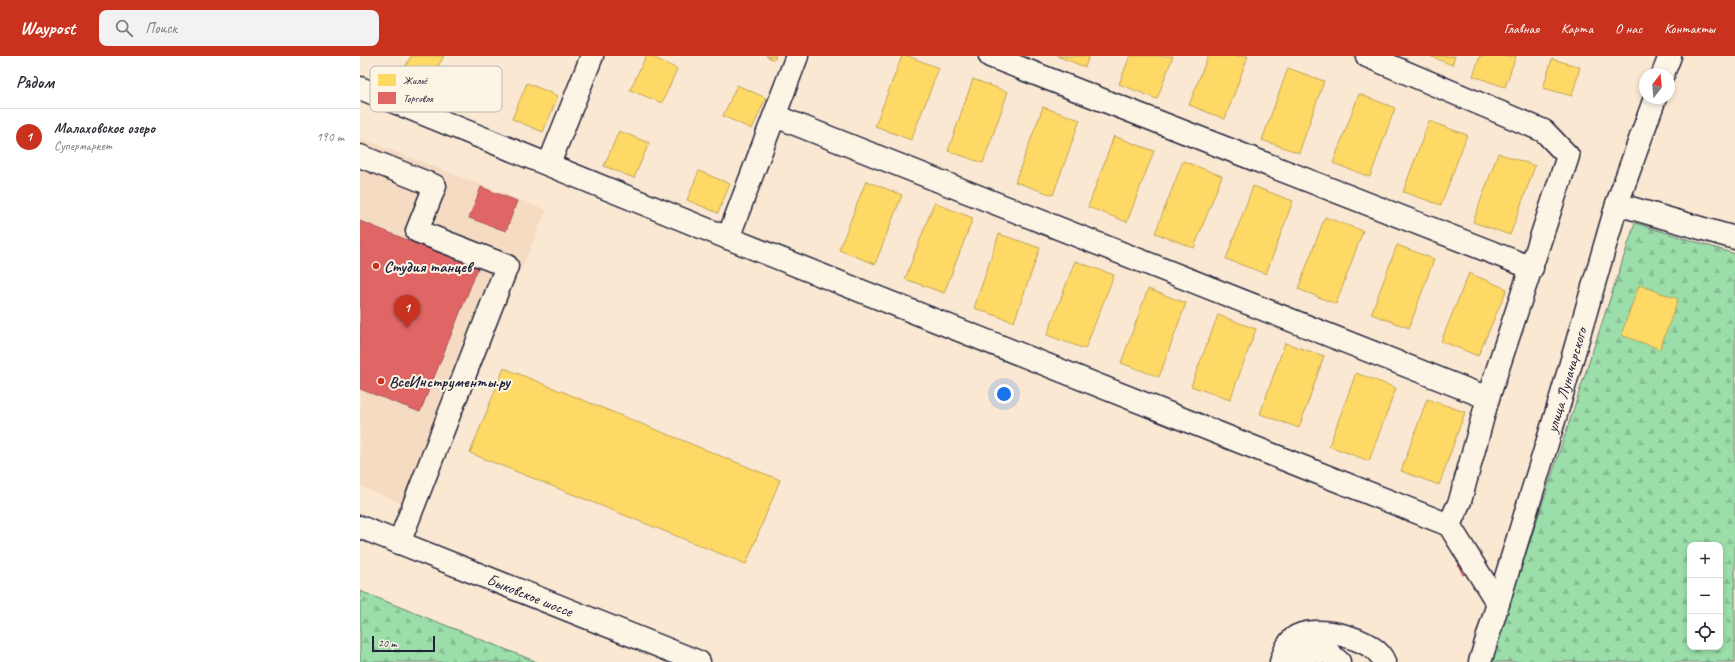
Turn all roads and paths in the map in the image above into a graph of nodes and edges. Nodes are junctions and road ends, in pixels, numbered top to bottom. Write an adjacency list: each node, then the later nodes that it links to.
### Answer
1 (592, 56): 13 (street)
2 (797, 56): 11 (street)
3 (990, 56): 17 (street)
4 (1367, 56): 17 (street)
5 (1670, 56): 6 (street)
6 (1665, 68)
7 (360, 88): 8 (street)
8 (370, 92)
9 (1653, 104): 14 (street, улица Луначарского)
10 (420, 112): 13 (street)
11 (775, 116): 15 (street); 18 (street)
12 (360, 156): 21 (street)
13 (549, 164): 15 (street)
14 (1617, 204): 16 (street); 22 (street, улица Луначарского)
15 (728, 238): 19 (street)
16 (1735, 238)
17 (1532, 268): 18 (street)
18 (1488, 398): 19 (street)
19 (1449, 525): 22 (street)
20 (360, 527): 21 (street, Быковское шоссе)
21 (399, 543): 24 (street, Быковское шоссе)
22 (1498, 604): 29 (street, улица Луначарского)
23 (1334, 657): 26 (street); 27 (street)
24 (699, 662)
25 (1281, 662): 28 (street)
26 (1295, 662)
27 (1364, 662)
28 (1384, 662)
29 (1480, 662)

